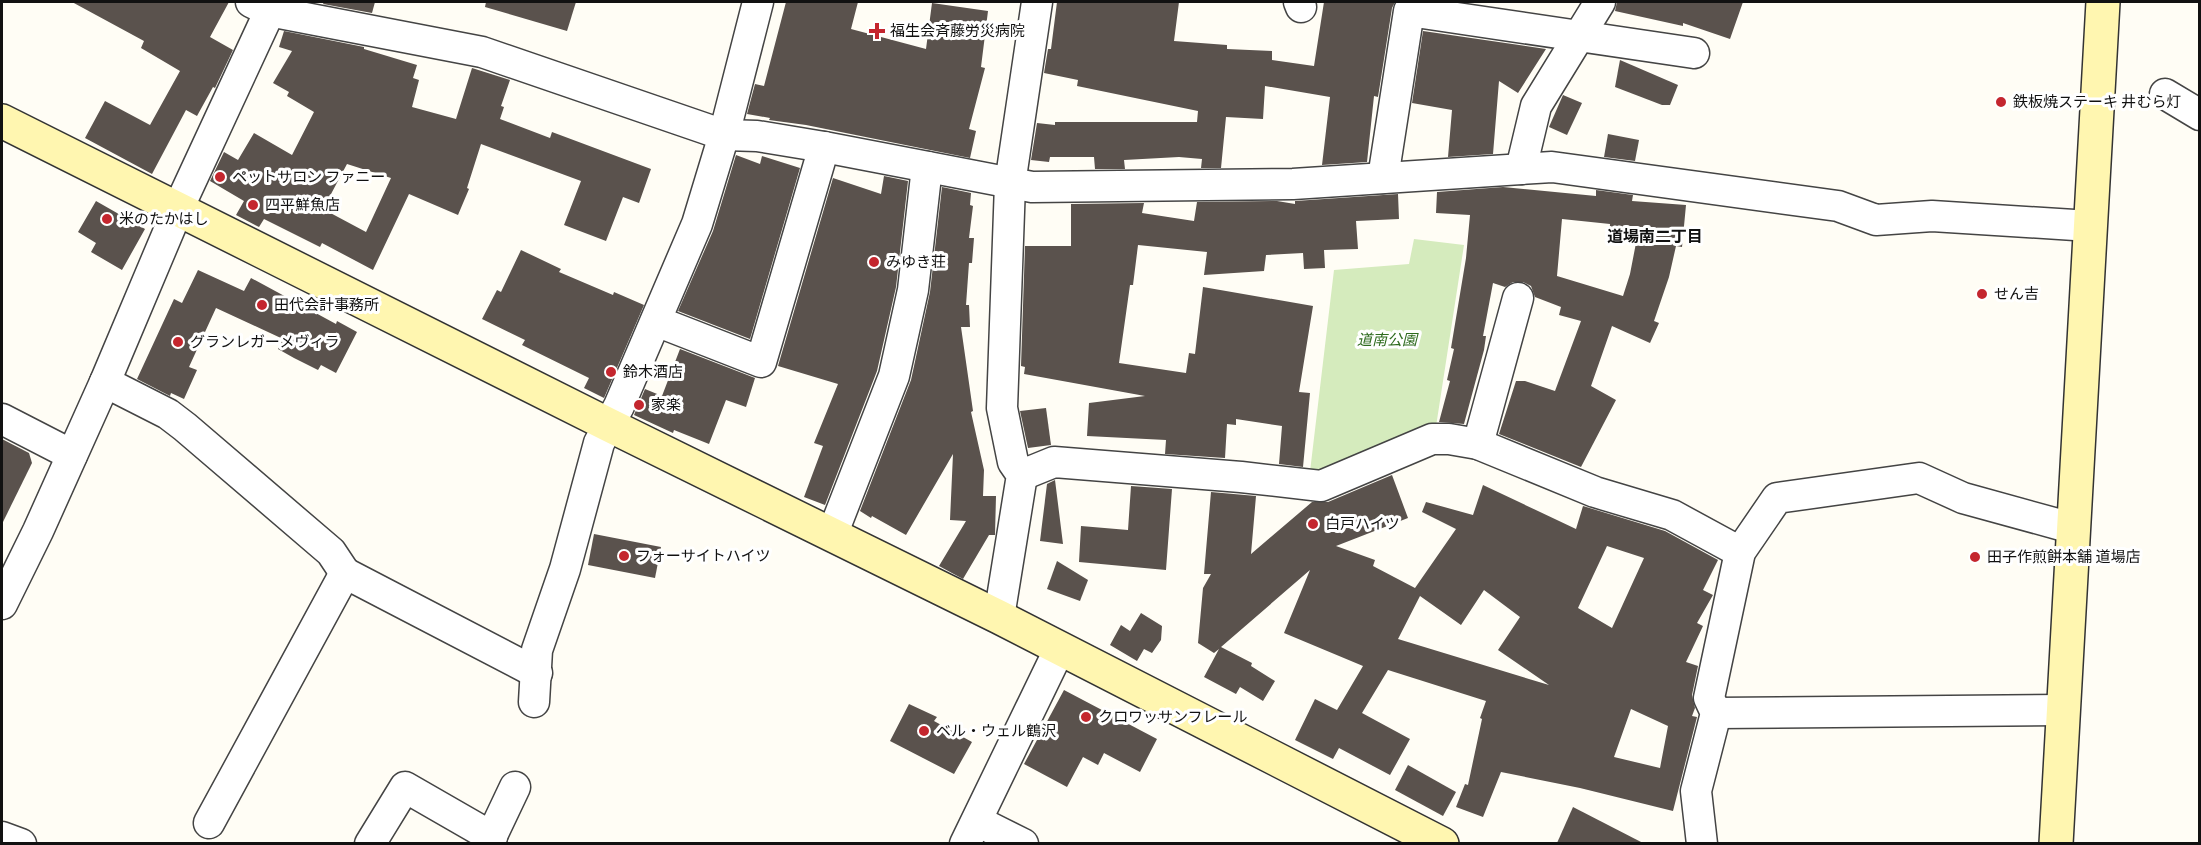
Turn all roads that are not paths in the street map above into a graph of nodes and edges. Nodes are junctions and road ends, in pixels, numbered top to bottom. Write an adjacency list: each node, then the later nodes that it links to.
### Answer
1 (758, 2): 11 (street)
2 (1037, 2): 16 (street)
3 (1600, 2): 6 (street)
4 (2103, 2): 18 (street)
5 (265, 5): 11 (street); 17 (street)
6 (1579, 35): 7 (street); 14 (street); 15 (street)
7 (1694, 52)
8 (2165, 94): 9 (street)
9 (2199, 115)
10 (2, 121): 17 (street)
11 (724, 135): 12 (street); 20 (street)
12 (824, 147): 13 (street); 20 (street)
13 (927, 167): 16 (street); 28 (street)
14 (1521, 169): 15 (street); 18 (street)
15 (1383, 178): 16 (street)
16 (1010, 184): 26 (street)
17 (178, 209): 21 (street); 23 (street)
18 (2090, 226): 27 (street)
19 (1518, 298): 24 (street)
20 (656, 321): 23 (street)
21 (105, 382): 25 (street); 30 (street)
22 (2, 419): 25 (street)
23 (609, 425): 28 (street); 30 (street)
24 (1478, 444): 26 (street); 29 (street)
25 (72, 455): 31 (street)
26 (1022, 475): 32 (street)
27 (2072, 528): 29 (street); 34 (street)
28 (832, 535): 32 (street)
29 (1740, 552): 35 (street)
30 (345, 573): 37 (street)
31 (2, 604)
32 (999, 617): 33 (street)
33 (1060, 648): 38 (street); 39 (street)
34 (2064, 710): 35 (street); 47 (street)
35 (1716, 713): 46 (street)
36 (515, 787): 41 (street)
37 (209, 823)
38 (971, 832): 44 (street)
39 (1412, 836): 45 (street)
40 (2, 837): 42 (street)
41 (490, 840): 43 (street)
42 (21, 843)
43 (369, 843)
44 (1023, 843)
45 (1442, 843)
46 (1702, 843)
47 (2056, 843)

